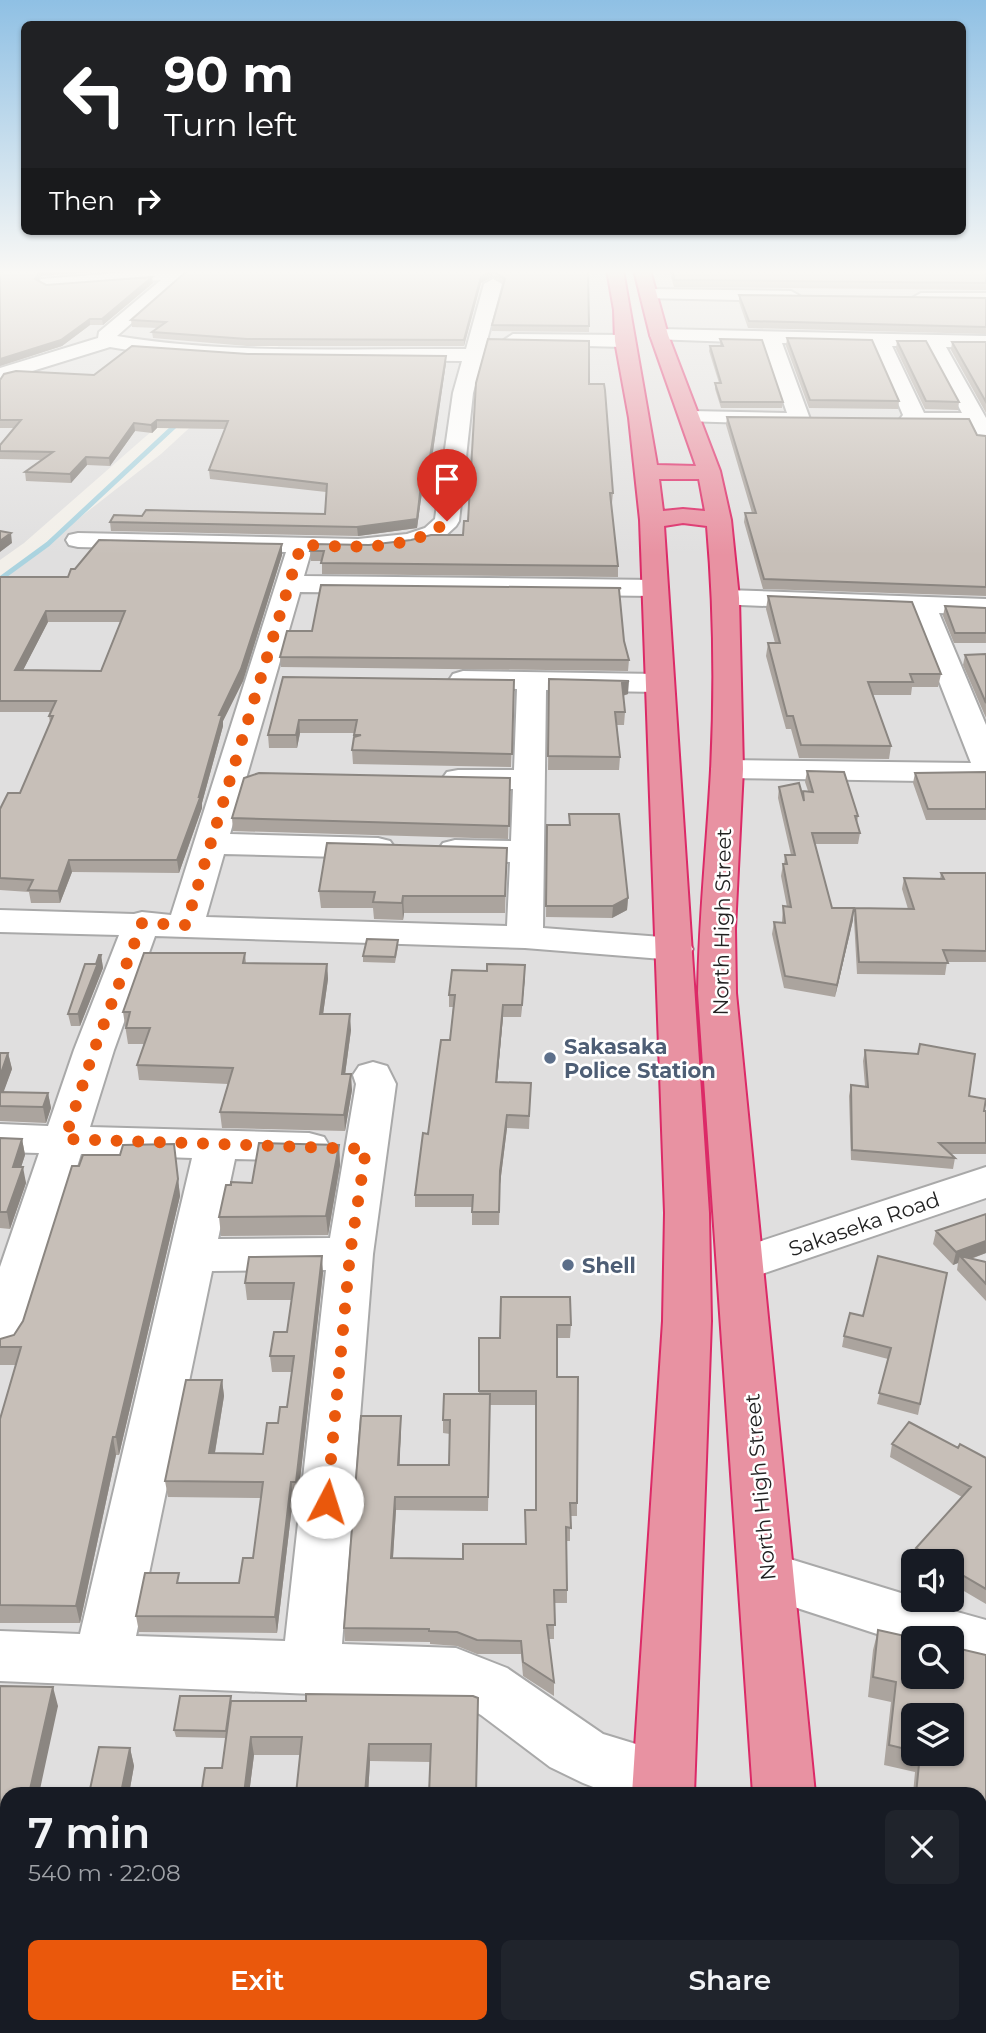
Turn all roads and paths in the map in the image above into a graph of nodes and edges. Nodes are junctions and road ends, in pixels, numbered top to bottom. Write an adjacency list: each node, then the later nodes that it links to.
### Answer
1 (34, 365): 8 (street)
2 (470, 365): 22 (street)
3 (641, 365): 17 (highway, North High Street)
4 (658, 365): 11 (highway, North High Street)
5 (780, 365): 12 (street)
6 (891, 365): 15 (street)
7 (946, 365): 9 (street)
8 (0, 375)
9 (961, 393): 10 (street); 16 (street)
10 (986, 393)
11 (691, 418): 12 (street); 18 (highway, North High Street)
12 (799, 419): 13 (street)
13 (821, 419)
14 (892, 419): 15 (street)
15 (916, 419): 16 (street)
16 (980, 428)
17 (645, 471): 18 (highway); 19 (highway, North High Street)
18 (709, 471): 20 (highway, North High Street)
19 (652, 520): 20 (highway); 24 (highway, North High Street)
20 (719, 520): 25 (highway, North High Street)
21 (78, 540): 22 (street)
22 (301, 545): 23 (street)
23 (291, 584): 24 (street); 39 (street)
24 (655, 587): 32 (highway, North High Street)
25 (726, 598): 26 (street); 35 (highway, North High Street)
26 (922, 605): 27 (street); 28 (street)
27 (986, 607)
28 (943, 654): 29 (street); 33 (street)
29 (975, 654)
30 (437, 680): 31 (street)
31 (532, 681): 32 (street); 38 (street)
32 (658, 683): 45 (highway, North High Street)
33 (975, 711): 34 (street)
34 (986, 762)
35 (727, 769): 36 (street); 55 (highway, North High Street)
36 (986, 773)
37 (434, 778): 38 (street)
38 (528, 780): 40 (street)
39 (212, 844): 40 (street); 43 (street)
40 (526, 852): 44 (street)
41 (0, 921): 42 (street)
42 (142, 923): 43 (street); 48 (street)
43 (186, 925): 44 (street)
44 (525, 937): 45 (street)
45 (675, 949): 62 (highway, North High Street)
46 (373, 1075): 50 (street)
47 (0, 1138): 48 (street)
48 (65, 1139): 49 (street); 52 (street)
49 (217, 1143): 50 (street); 54 (street)
50 (366, 1149): 53 (street)
51 (986, 1182): 55 (street, Sakaseka Road)
52 (16, 1237): 56 (street)
53 (350, 1254): 54 (street); 61 (street)
54 (192, 1255): 60 (street)
55 (741, 1265): 57 (highway, North High Street)
56 (0, 1337)
57 (767, 1575): 58 (street); 63 (highway, North High Street)
58 (986, 1645)
59 (0, 1656): 60 (street)
60 (103, 1659): 61 (street)
61 (311, 1667): 62 (street)
62 (664, 1786)
63 (783, 1787)

